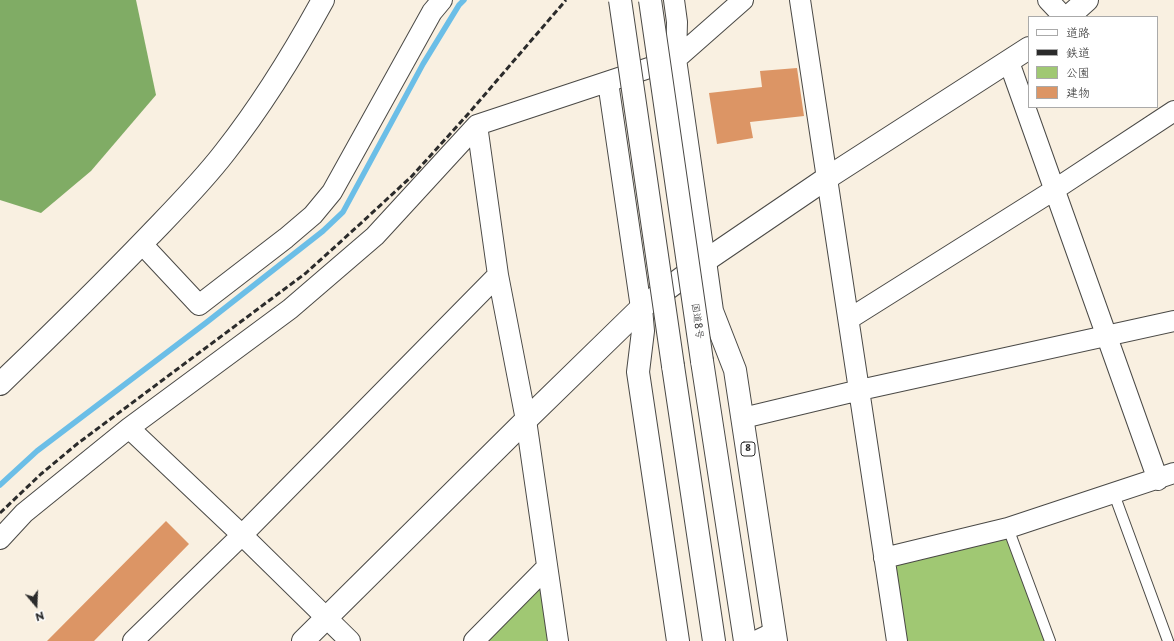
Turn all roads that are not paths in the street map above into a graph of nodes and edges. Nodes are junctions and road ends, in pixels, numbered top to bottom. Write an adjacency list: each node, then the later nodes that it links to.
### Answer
1 (323, 0): 20 (main road)
2 (442, 0): 20 (street)
3 (620, 0): 47 (main road, bridge)
4 (650, 0): 48 (main road, 国道8号, bridge)
5 (674, 0): 13 (street)
6 (743, 0): 13 (street)
7 (800, 0): 18 (street)
8 (1048, 0): 10 (street)
9 (1087, 0): 11 (main road)
10 (1063, 16)
11 (1069, 16)
12 (1028, 49): 14 (main road)
13 (676, 58): 15 (street); 21 (street)
14 (1009, 62): 18 (main road); 19 (street)
15 (608, 82): 17 (street); 23 (street)
16 (1174, 111): 19 (street)
17 (477, 125): 22 (street); 31 (street)
18 (828, 178): 21 (main road); 24 (street)
19 (1054, 190): 24 (street); 26 (street)
20 (142, 244): 27 (main road)
21 (705, 261): 23 (main road); 29 (main road, 8)
22 (498, 274): 30 (street); 35 (street)
23 (641, 308): 30 (main road); 46 (main road)
24 (849, 319): 28 (street)
25 (1174, 321): 26 (street)
26 (1106, 336): 28 (street); 32 (street)
27 (0, 384)
28 (860, 390): 29 (street); 37 (street)
29 (743, 418): 40 (main road, 8)
30 (526, 420): 38 (street); 39 (main road)
31 (129, 428): 35 (street); 36 (street)
32 (1166, 476): 33 (street)
33 (1114, 494): 34 (street); 51 (lane)
34 (1008, 528): 37 (street); 50 (lane)
35 (242, 535): 39 (street); 41 (street)
36 (0, 539)
37 (884, 558): 49 (street)
38 (547, 567): 44 (street); 45 (street)
39 (326, 618): 42 (main road); 43 (street)
40 (769, 638)
41 (133, 641)
42 (304, 641)
43 (350, 641)
44 (474, 641)
45 (558, 641)
46 (678, 641)
47 (714, 641)
48 (745, 641)
49 (897, 641)
50 (1050, 641)
51 (1168, 641)

